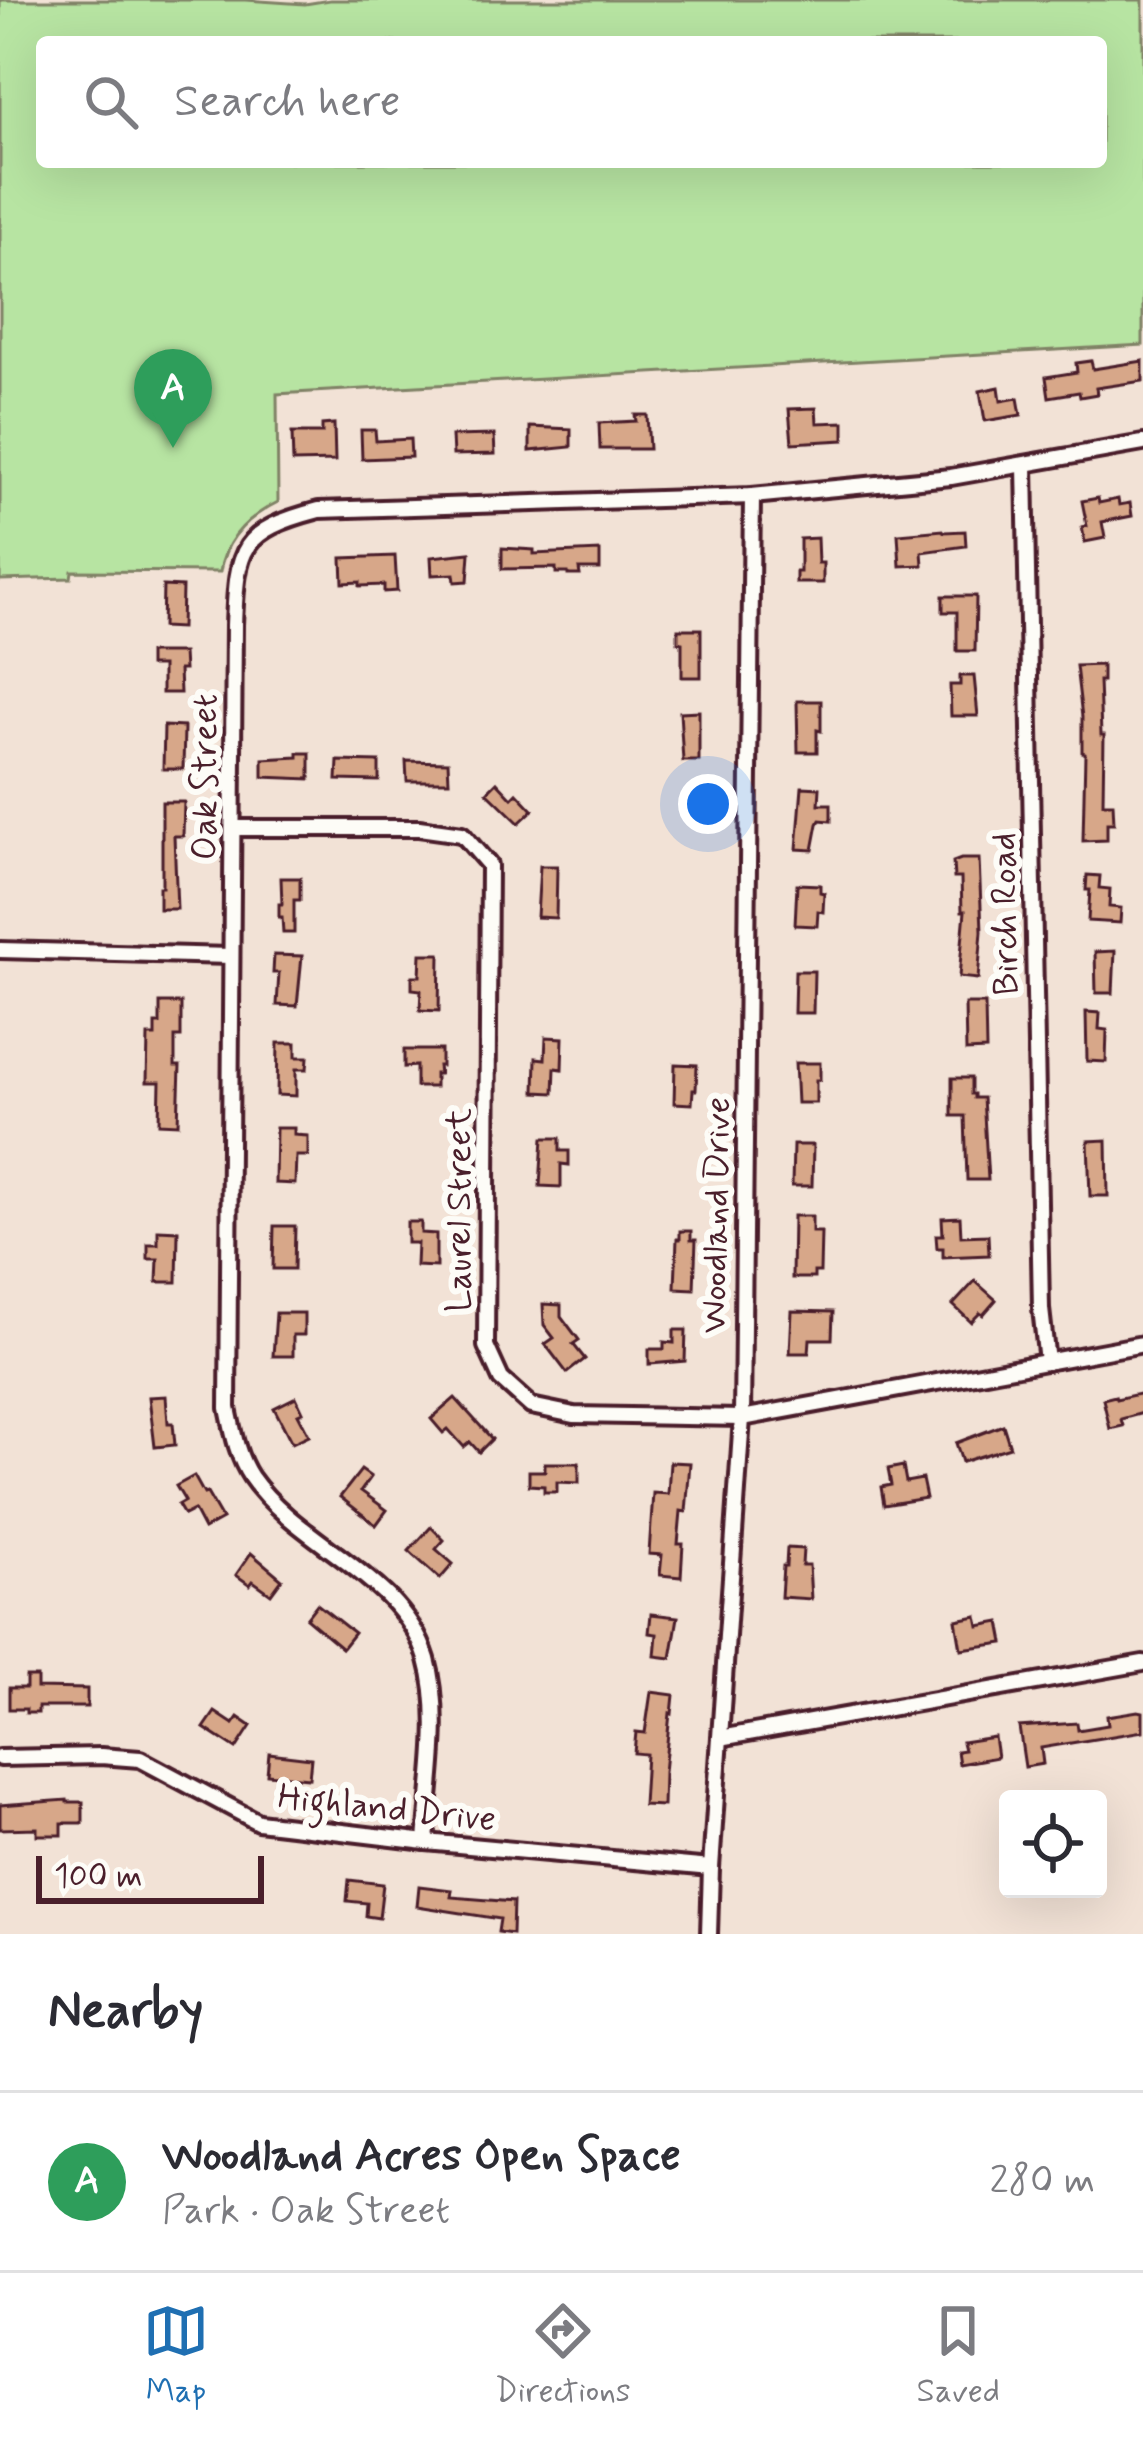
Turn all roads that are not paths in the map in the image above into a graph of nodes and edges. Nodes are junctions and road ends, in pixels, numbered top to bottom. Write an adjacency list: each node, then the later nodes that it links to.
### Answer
1 (1143, 443): 2 (street, Oak Street)
2 (1025, 465): 3 (street, Oak Street); 8 (street, Birch Road)
3 (752, 496): 4 (street, Oak Street); 9 (street, Woodland Drive)
4 (233, 828): 6 (street, Oak Street); 9 (street, Laurel Street)
5 (0, 950): 6 (street)
6 (231, 956): 13 (street, Oak Street)
7 (1143, 1344): 8 (street, Laurel Street)
8 (1047, 1362): 9 (street, Laurel Street)
9 (742, 1418): 11 (street, Woodland Drive)
10 (1143, 1663): 11 (street)
11 (720, 1738): 14 (street, Woodland Drive)
12 (0, 1758): 13 (street, Highland Drive)
13 (426, 1842): 14 (street, Highland Drive)
14 (711, 1868): 15 (street, Woodland Drive)
15 (709, 1934)

